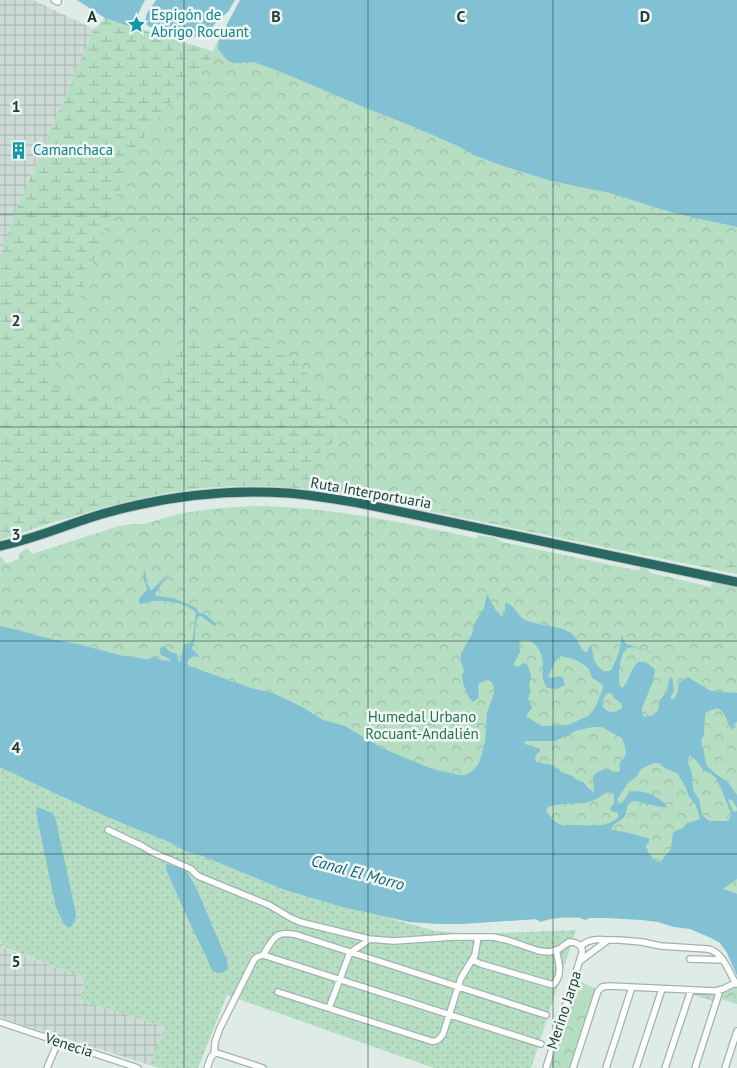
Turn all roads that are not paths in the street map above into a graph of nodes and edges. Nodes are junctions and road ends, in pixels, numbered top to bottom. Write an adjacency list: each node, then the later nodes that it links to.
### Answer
1 (0, 546): 2 (highway, Ruta Interportuaria)
2 (737, 582)
3 (108, 830): 5 (street)
4 (478, 937): 5 (street); 8 (street); 13 (street)
5 (369, 939): 9 (street)
6 (608, 940): 7 (street); 11 (street); 14 (street)
7 (581, 946): 8 (street); 14 (street, Merino Jarpa)
8 (556, 950): 13 (street)
9 (351, 953): 10 (street); 15 (street); 17 (street)
10 (263, 955): 15 (street); 30 (street)
11 (721, 958): 12 (street); 16 (street)
12 (690, 959)
13 (472, 960): 17 (street)
14 (580, 961): 35 (street, Merino Jarpa)
15 (339, 980): 23 (street); 24 (street)
16 (736, 984): 21 (street)
17 (458, 987): 24 (street); 25 (street)
18 (632, 987): 19 (street); 36 (street); 37 (street)
19 (662, 989): 20 (street); 38 (street)
20 (691, 990): 21 (street); 39 (street)
21 (720, 990): 40 (street)
22 (278, 992): 23 (street)
23 (329, 1008): 24 (street)
24 (449, 1015): 29 (street)
25 (546, 1015)
26 (0, 1022): 28 (street, Venecia)
27 (737, 1031): 41 (street)
28 (58, 1042): 31 (street); 32 (street, Venecia)
29 (541, 1044)
30 (214, 1054): 33 (street); 34 (street)
31 (47, 1068)
32 (138, 1068)
33 (207, 1068)
34 (264, 1068)
35 (546, 1068)
36 (573, 1068)
37 (606, 1068)
38 (636, 1068)
39 (665, 1068)
40 (695, 1068)
41 (725, 1068)

